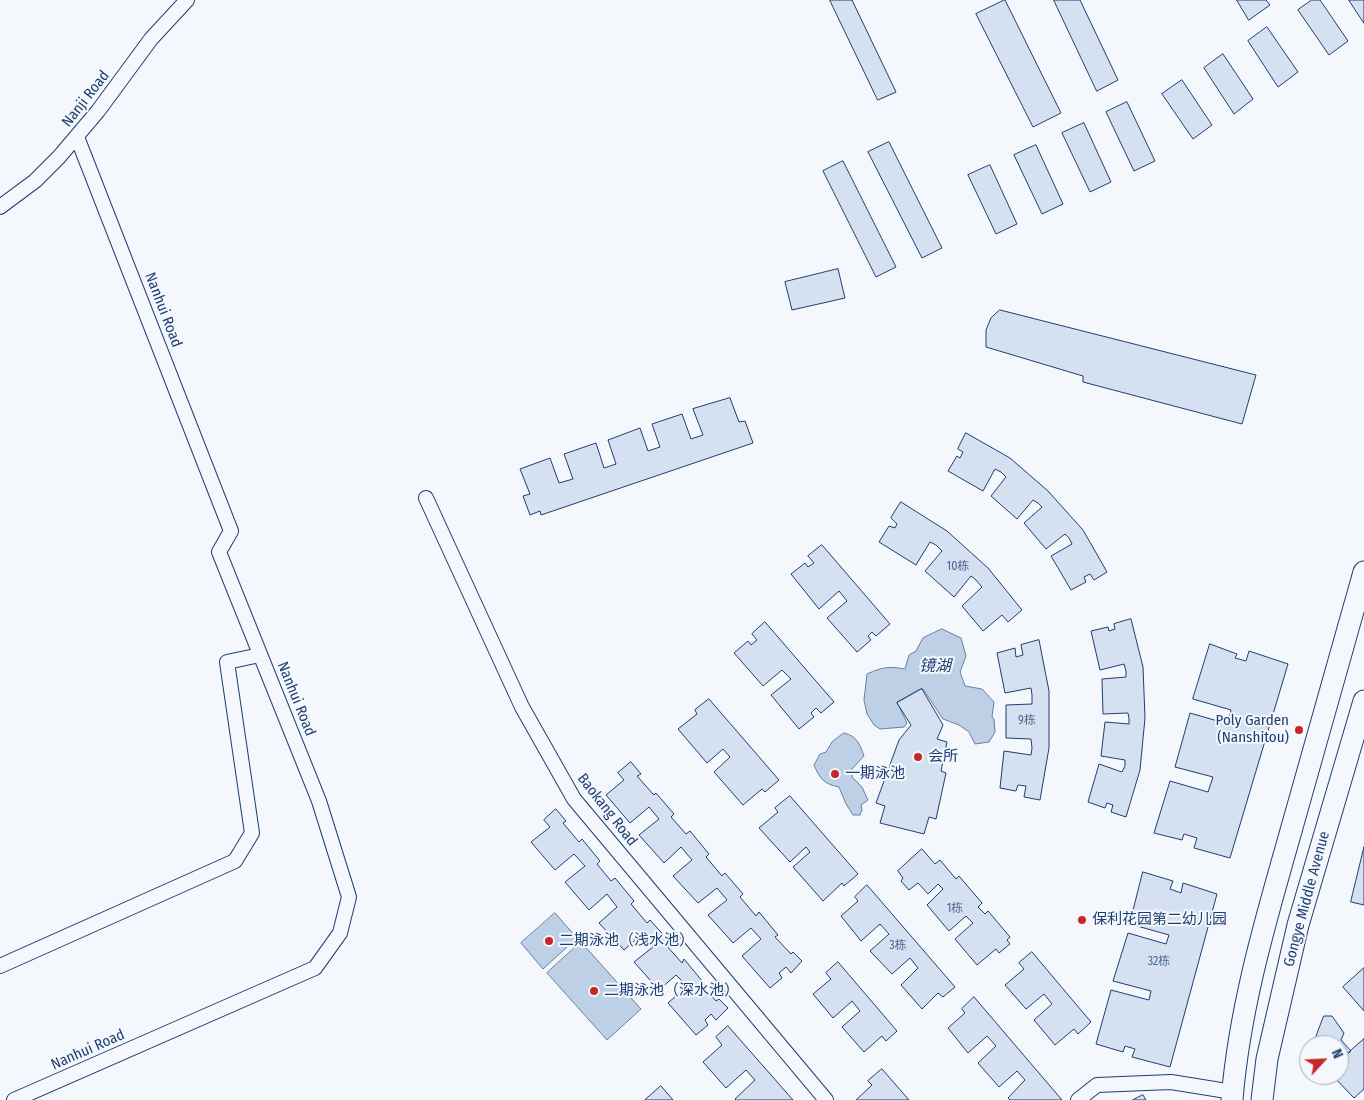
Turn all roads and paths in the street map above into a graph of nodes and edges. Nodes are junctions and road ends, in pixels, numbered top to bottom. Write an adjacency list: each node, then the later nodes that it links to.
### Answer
1 (187, 0): 2 (street, Nanji Road)
2 (78, 137): 3 (street, Nanji Road); 6 (street, Nanhui Road)
3 (0, 207)
4 (426, 498): 11 (street, Baokang Road)
5 (1364, 572): 9 (main road)
6 (260, 654): 8 (street); 10 (street, Nanhui Road)
7 (1364, 701): 13 (main road, Gongye Middle Avenue)
8 (0, 966)
9 (1232, 1096): 12 (street)
10 (14, 1100)
11 (826, 1100)
12 (1078, 1100)
13 (1262, 1100)

